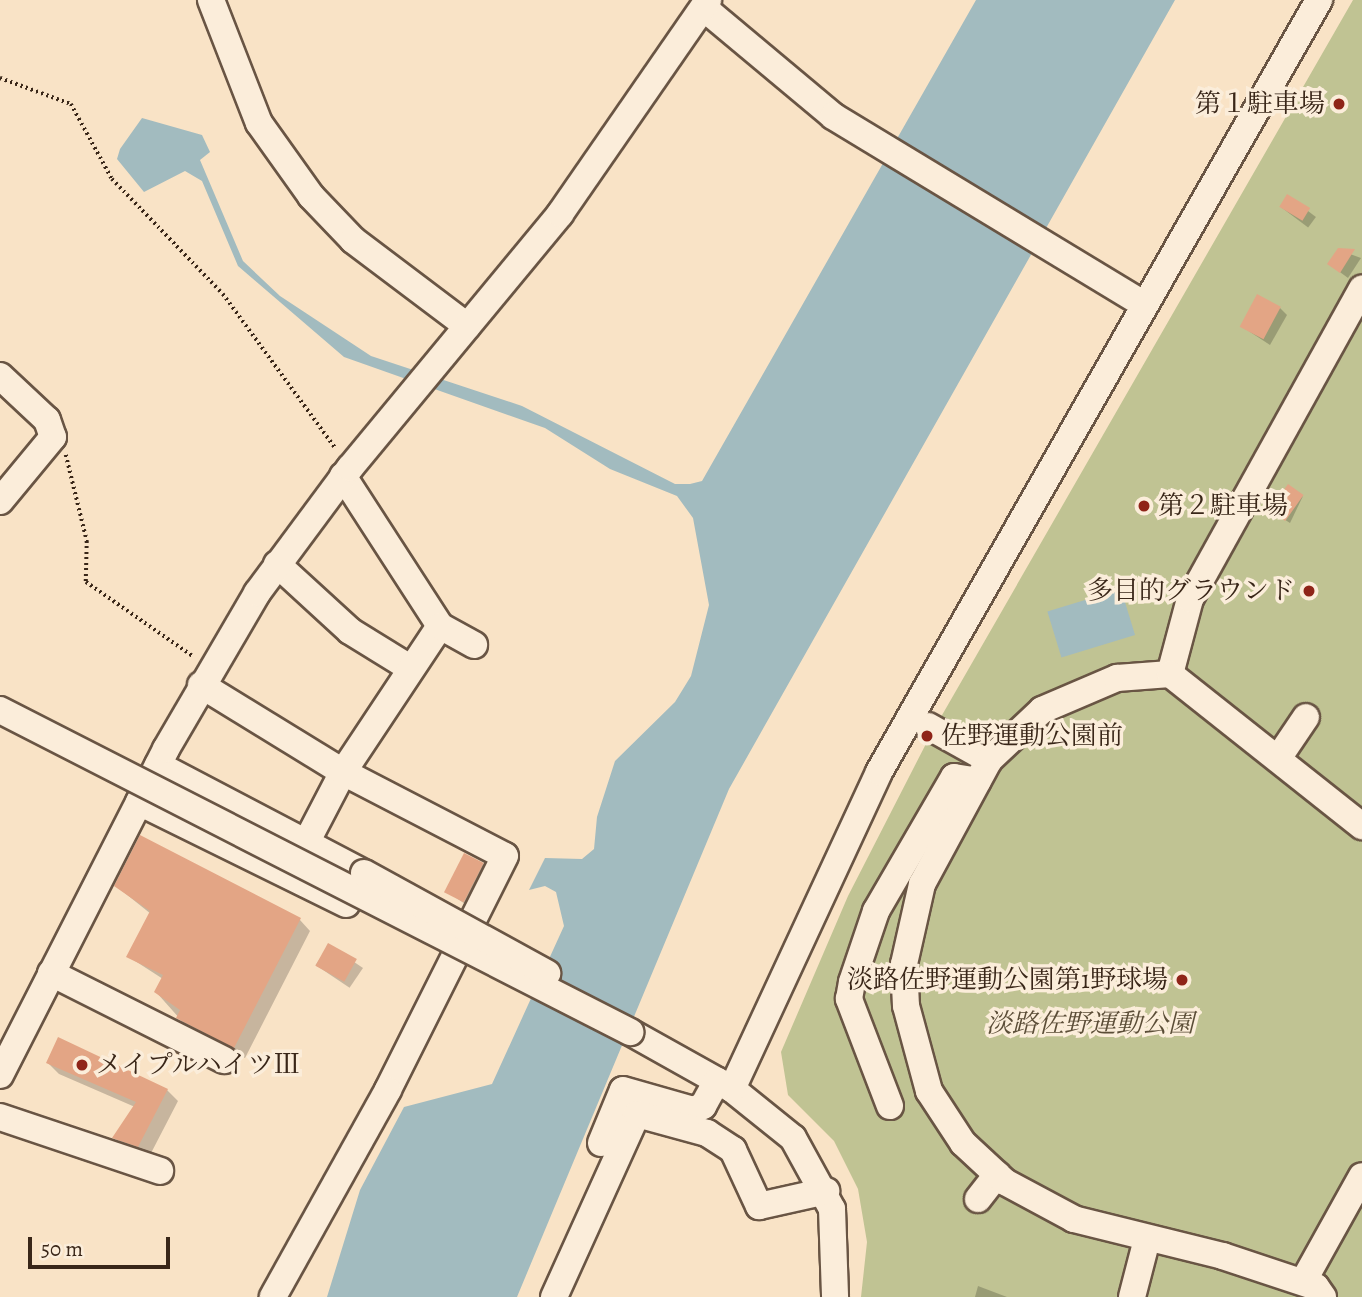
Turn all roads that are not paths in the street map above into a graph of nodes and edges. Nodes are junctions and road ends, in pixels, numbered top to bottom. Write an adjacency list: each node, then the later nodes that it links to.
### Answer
1 (211, 0): 6 (street)
2 (1319, 0): 5 (street)
3 (706, 4): 5 (street); 6 (street)
4 (1362, 289): 14 (street)
5 (1143, 304): 30 (street)
6 (467, 326): 8 (street)
7 (0, 376): 9 (street)
8 (347, 472): 10 (street); 11 (street)
9 (0, 500)
10 (277, 564): 13 (street); 15 (street)
11 (440, 626): 12 (street); 13 (street)
12 (474, 645)
13 (410, 668): 22 (street)
14 (1170, 674): 19 (street); 21 (street)
15 (206, 677): 20 (street); 22 (street)
16 (0, 710): 27 (street, bridge)
17 (1306, 717): 19 (street)
18 (928, 726): 21 (street)
19 (1279, 757): 24 (street)
20 (158, 765): 23 (street); 25 (street)
21 (983, 770): 31 (street); 34 (street)
22 (343, 772): 25 (street); 40 (street)
23 (139, 802): 26 (street); 27 (street, bridge)
24 (1362, 826)
25 (306, 843): 27 (street, bridge)
26 (51, 973): 28 (street); 29 (street)
27 (630, 1032): 30 (street)
28 (224, 1060)
29 (0, 1075)
30 (725, 1085): 36 (street); 41 (street)
31 (890, 1106)
32 (0, 1117): 33 (street)
33 (160, 1171)
34 (997, 1175): 37 (street); 38 (street)
35 (1362, 1176): 39 (street)
36 (826, 1191): 42 (street); 43 (street)
37 (978, 1199)
38 (1147, 1240): 39 (street); 44 (street)
39 (1313, 1290)
40 (273, 1297)
41 (537, 1297)
42 (554, 1297)
43 (835, 1297)
44 (1132, 1297)

